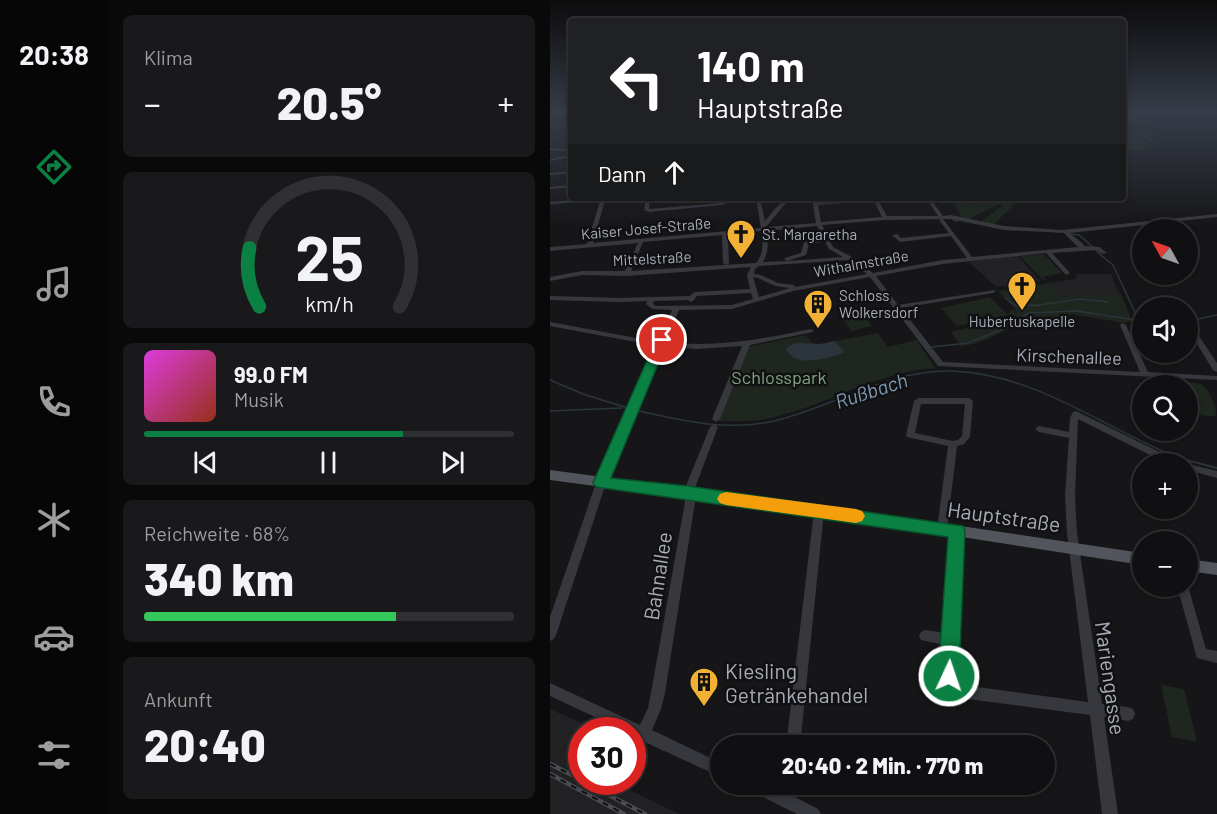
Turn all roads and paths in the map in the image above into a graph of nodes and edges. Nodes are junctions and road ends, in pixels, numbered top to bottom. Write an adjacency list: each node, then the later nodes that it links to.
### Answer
1 (552, 150): 2 (street)
2 (568, 151)
3 (568, 157): 4 (street)
4 (550, 160)
5 (568, 172): 6 (street)
6 (550, 174)
7 (568, 186): 8 (street)
8 (550, 188)
9 (576, 201): 18 (street)
10 (602, 201): 30 (street)
11 (648, 201): 12 (street)
12 (724, 201)
13 (758, 201): 23 (street)
14 (787, 201): 23 (street)
15 (814, 201): 22 (street)
16 (876, 201): 20 (street)
17 (930, 201): 21 (street)
18 (550, 203)
19 (1216, 215): 24 (street, Kaiser Josef-Straße)
20 (885, 218): 21 (street, Kaiser Josef-Straße); 22 (street, Kaiser Josef-Straße)
21 (942, 218): 24 (street, Kaiser Josef-Straße); 26 (street)
22 (819, 224): 23 (street, Kaiser Josef-Straße); 28 (street)
23 (763, 228): 25 (street, Kaiser Josef-Straße); 39 (street)
24 (1066, 232): 31 (street)
25 (725, 233): 29 (street, Kaiser Josef-Straße); 37 (street)
26 (952, 234): 27 (street); 36 (street)
27 (895, 235)
28 (827, 240): 35 (street, Kirschenallee); 38 (street)
29 (641, 241): 30 (street, Kaiser Josef-Straße); 41 (street)
30 (589, 246): 32 (street, Kaiser Josef-Straße)
31 (1081, 248): 33 (street); 34 (street)
32 (550, 249)
33 (1048, 252): 36 (street, Withalmstraße); 40 (street)
34 (1104, 253)
35 (850, 258): 38 (street); 43 (street, Kirschenallee)
36 (970, 258): 43 (street, Withalmstraße)
37 (726, 263)
38 (768, 264): 39 (street, Mittelstraße)
39 (755, 265): 41 (street, Mittelstraße); 42 (street)
40 (1067, 273)
41 (627, 274): 44 (street, Mittelstraße)
42 (750, 275): 45 (street); 46 (street)
43 (872, 275): 45 (street, Withalmstraße); 52 (street, Kirschenallee)
44 (550, 279)
45 (796, 288): 51 (street, Withalmstraße)
46 (753, 291): 48 (street); 51 (street)
47 (994, 291): 52 (street)
48 (694, 296): 50 (street); 54 (street)
49 (550, 298): 50 (street)
50 (652, 299): 53 (street, Withalmstraße)
51 (757, 300): 54 (street, Withalmstraße)
52 (897, 307): 62 (street, Kirschenallee)
53 (676, 309): 54 (street, Withalmstraße); 59 (street)
54 (688, 309)
55 (550, 324): 59 (street)
56 (1123, 325): 62 (street)
57 (811, 331): 60 (street)
58 (1198, 340): 61 (street)
59 (660, 343): 60 (street); 71 (street)
60 (747, 343): 72 (street, Bahnallee)
61 (1216, 370)
62 (1145, 374): 63 (street, Kirschenallee)
63 (1216, 378)
64 (1039, 429): 65 (street)
65 (1073, 436): 67 (street, Mariengasse); 76 (street, Mariengasse)
66 (953, 444): 66 (street); 74 (street)
67 (1155, 453)
68 (1198, 470): 69 (street)
69 (1216, 474)
70 (550, 475): 71 (main road, Hauptstraße)
71 (601, 483): 72 (main road, Hauptstraße); 81 (street)
72 (688, 493): 73 (main road, Hauptstraße); 89 (street, Bahnallee)
73 (819, 511): 74 (main road, Hauptstraße); 91 (street)
74 (942, 529): 75 (main road, Hauptstraße)
75 (957, 531): 76 (main road, Hauptstraße); 83 (street)
76 (1073, 548): 77 (main road, Hauptstraße); 86 (street, Mariengasse)
77 (1132, 557)
78 (1198, 566): 79 (main road)
79 (1216, 569)
80 (1185, 597): 84 (street)
81 (550, 635)
82 (925, 636): 83 (street)
83 (951, 640): 86 (street)
84 (1216, 657)
85 (550, 689): 88 (street)
86 (1096, 709): 87 (street); 97 (street, Mariengasse)
87 (1128, 714)
88 (608, 717)
89 (646, 727)
90 (646, 735): 92 (street)
91 (794, 735)
92 (710, 765)
93 (773, 795): 95 (street)
94 (788, 795): 95 (street)
95 (787, 802): 96 (street)
96 (813, 814)
97 (1110, 814)

